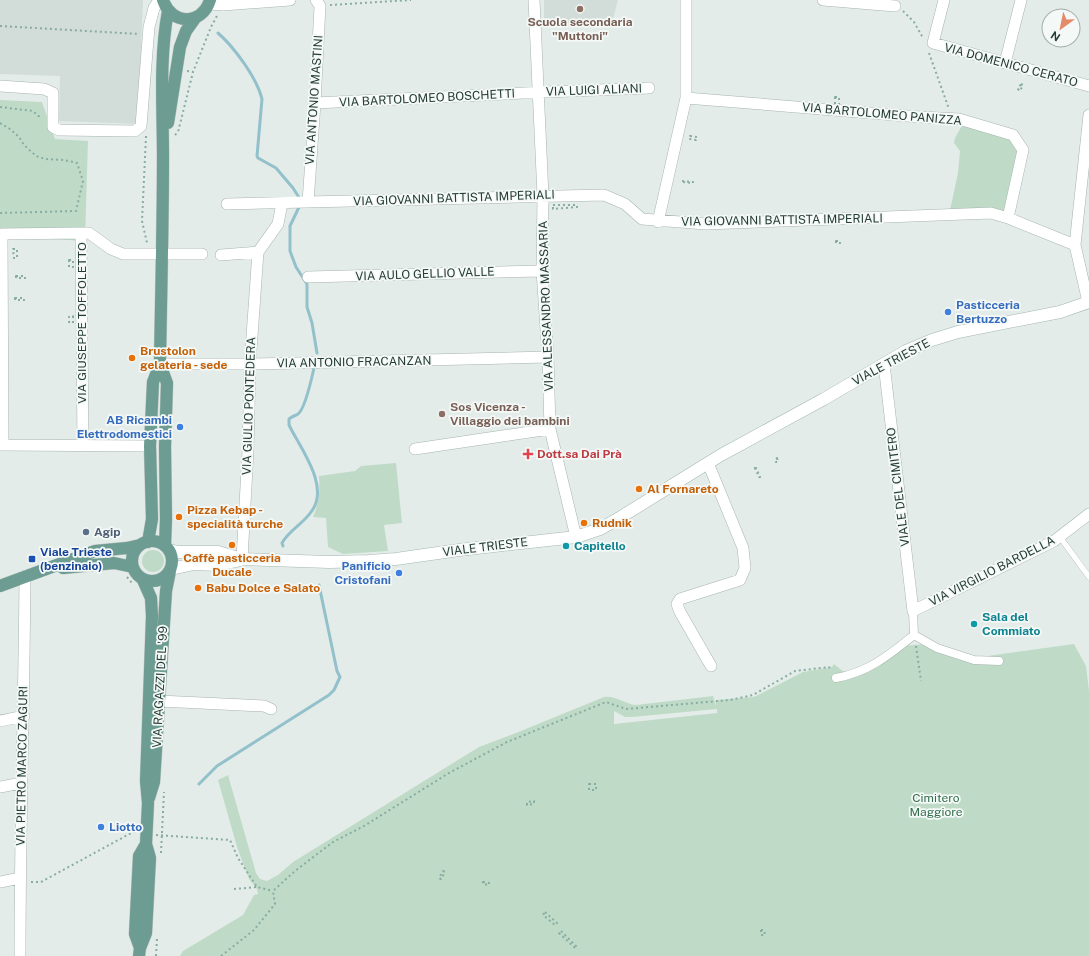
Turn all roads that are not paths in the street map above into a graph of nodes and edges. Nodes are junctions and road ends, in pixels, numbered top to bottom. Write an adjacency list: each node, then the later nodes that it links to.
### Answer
1 (159, 0): 15 (street)
2 (162, 0): 12 (main road)
3 (290, 0): 9 (street)
4 (534, 0): 18 (street, VIA ALESSANDRO MASSARIA)
5 (686, 0): 19 (street)
6 (823, 0): 11 (street)
7 (944, 0): 14 (street, VIA DOMENICO CERATO)
8 (1021, 0): 14 (street)
9 (209, 2): 13 (main road)
10 (318, 3): 20 (street, VIA ANTONIO MASTINI)
11 (895, 6)
12 (168, 11): 13 (main road); 22 (main road)
13 (196, 17): 22 (main road)
14 (1005, 63): 16 (street, VIA DOMENICO CERATO)
15 (0, 86)
16 (1089, 86)
17 (649, 88): 18 (street, VIA LUIGI ALIANI)
18 (539, 92): 20 (street, VIA BARTOLOMEO BOSCHETTI); 23 (street, VIA ALESSANDRO MASSARIA)
19 (686, 98): 27 (street, VIA BARTOLOMEO PANIZZA); 28 (street)
20 (315, 103): 24 (street, VIA ANTONIO MASTINI)
21 (1089, 115): 30 (street)
22 (163, 156): 32 (main road)
23 (543, 196): 24 (street, VIA GIOVANNI BATTISTA IMPERIALI); 28 (street, VIA GIOVANNI BATTISTA IMPERIALI); 35 (street, VIA ALESSANDRO MASSARIA)
24 (308, 202): 25 (street, VIA GIOVANNI BATTISTA IMPERIALI)
25 (282, 203): 26 (street, VIA GIOVANNI BATTISTA IMPERIALI); 31 (street)
26 (226, 204)
27 (1008, 218): 28 (street, VIA GIOVANNI BATTISTA IMPERIALI); 30 (street, VIA GIOVANNI BATTISTA IMPERIALI)
28 (658, 222)
29 (82, 233): 32 (street); 43 (street, VIA GIUSEPPE TOFFOLETTO); 44 (street, VIA GIUSEPPE TOFFOLETTO)
30 (1075, 244): 37 (street)
31 (258, 252): 34 (street); 40 (street, VIA GIULIO PONTEDERA)
32 (156, 254): 33 (street); 39 (main road)
33 (202, 254)
34 (221, 255)
35 (542, 271): 36 (street, VIA AULO GELLIO VALLE); 38 (street, VIA ALESSANDRO MASSARIA)
36 (308, 277)
37 (1089, 302): 41 (main road, VIALE TRIESTE)
38 (548, 357): 40 (street, VIA ANTONIO FRACANZAN); 42 (street, VIA ALESSANDRO MASSARIA)
39 (160, 364): 40 (street, VIA ANTONIO FRACANZAN); 45 (main road); 52 (main road, VIA RAGAZZI DEL '99)
40 (250, 364): 53 (street, VIA GIULIO PONTEDERA)
41 (884, 364): 47 (main road, VIALE TRIESTE); 61 (street, VIALE DEL CIMITERO)
42 (550, 430): 46 (street); 49 (street, VIA ALESSANDRO MASSARIA)
43 (1, 445): 44 (street)
44 (83, 445): 45 (street)
45 (150, 446): 51 (main road)
46 (415, 449)
47 (708, 463): 49 (main road, VIALE TRIESTE); 64 (street)
48 (1089, 514): 50 (street, VIA VIRGILIO BARDELLA)
49 (576, 536): 53 (main road, VIALE TRIESTE)
50 (1060, 537): 58 (lane); 61 (street, VIA VIRGILIO BARDELLA)
51 (144, 544): 52 (main road); 55 (main road); 56 (main road)
52 (167, 548): 53 (main road, VIALE TRIESTE); 54 (main road, VIA RAGAZZI DEL '99)
53 (242, 559): 54 (main road, VIALE TRIESTE)
54 (170, 570): 59 (main road); 66 (main road, VIA RAGAZZI DEL '99)
55 (40, 571): 56 (main road); 57 (main road)
56 (129, 571): 59 (main road, VIA RAGAZZI DEL '99)
57 (25, 576): 60 (main road); 68 (street, VIA PIETRO MARCO ZAGURI)
58 (1089, 577)
59 (139, 583): 72 (main road, VIA RAGAZZI DEL '99)
60 (0, 586)
61 (913, 611): 62 (street)
62 (914, 635): 63 (street); 65 (street)
63 (999, 661)
64 (711, 666)
65 (836, 678)
66 (159, 701): 67 (street); 72 (main road, VIA RAGAZZI DEL '99)
67 (271, 709)
68 (24, 716): 69 (street); 70 (street, VIA PIETRO MARCO ZAGURI)
69 (0, 721)
70 (21, 783): 71 (street); 73 (street, VIA PIETRO MARCO ZAGURI)
71 (0, 788)
72 (148, 803): 75 (main road, VIA RAGAZZI DEL '99)
73 (20, 881): 74 (street); 76 (street, VIA PIETRO MARCO ZAGURI)
74 (0, 882)
75 (140, 952)
76 (20, 956)

